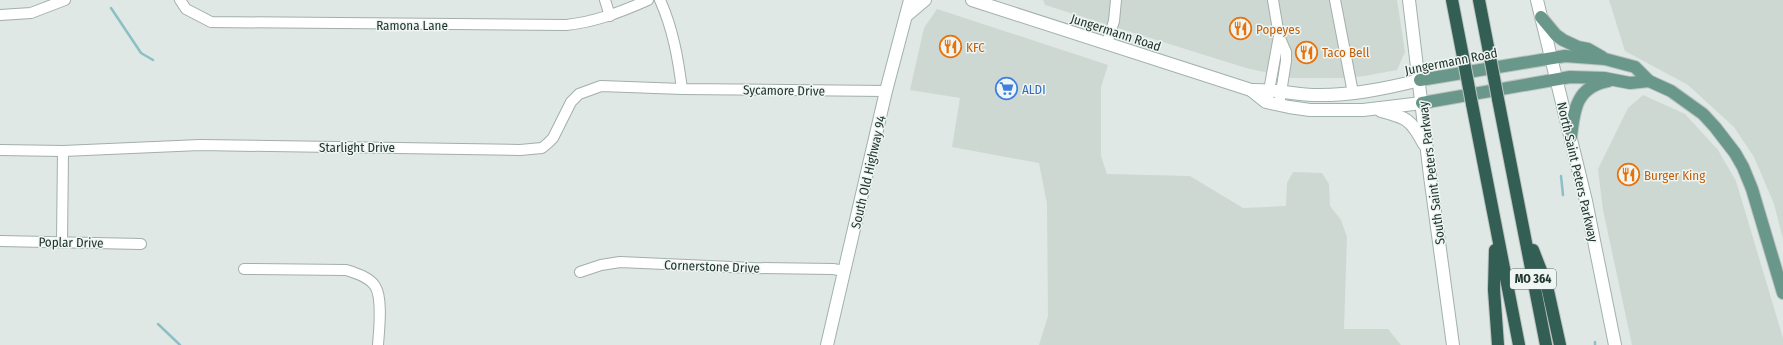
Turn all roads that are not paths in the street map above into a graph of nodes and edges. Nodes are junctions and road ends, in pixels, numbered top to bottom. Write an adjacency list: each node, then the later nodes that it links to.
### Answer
1 (64, 0): 16 (street)
2 (180, 0): 17 (street, Ramona Lane)
3 (605, 0): 17 (street)
4 (648, 0): 17 (street, Ramona Lane)
5 (660, 0): 28 (street)
6 (910, 0): 18 (main road, South Old Highway 94)
7 (925, 0): 18 (main road)
8 (972, 0): 21 (main road, Jungermann Road)
9 (1116, 0): 21 (street)
10 (1273, 0): 20 (street)
11 (1335, 0): 33 (street)
12 (1409, 0): 25 (main road, South Saint Peters Parkway)
13 (1452, 0): 43 (highway, MO 364, bridge)
14 (1479, 0): 42 (highway, MO 364, bridge)
15 (1537, 0): 19 (main road, North Saint Peters Parkway)
16 (0, 15)
17 (610, 16)
18 (906, 16): 31 (main road, South Old Highway 94)
19 (1541, 17): 22 (main road, North Saint Peters Parkway); 23 (main road)
20 (1279, 36): 30 (street); 32 (street)
21 (1107, 43): 29 (main road, Jungermann Road)
22 (1551, 58): 23 (main road, Jungermann Road); 24 (main road, North Saint Peters Parkway); 25 (main road, Jungermann Road)
23 (1605, 59): 27 (main road, Jungermann Road)
24 (1557, 79): 26 (main road, Jungermann Road); 35 (main road, Jungermann Road); 38 (main road, North Saint Peters Parkway)
25 (1420, 80): 33 (main road, Jungermann Road); 35 (main road, South Saint Peters Parkway)
26 (1614, 80): 27 (main road, Jungermann Road); 38 (main road)
27 (1649, 81): 50 (main road, Jungermann Road)
28 (682, 89): 31 (street, Sycamore Drive); 41 (street, Starlight Drive)
29 (1251, 90): 30 (main road, Jungermann Road); 34 (main road, Jungermann Road)
30 (1269, 90): 32 (main road, Jungermann Road); 34 (street)
31 (886, 91): 48 (main road, South Old Highway 94)
32 (1282, 92): 33 (main road, Jungermann Road); 36 (street)
33 (1353, 93)
34 (1266, 102): 36 (main road, Jungermann Road)
35 (1422, 103): 37 (main road, Jungermann Road); 39 (main road, South Saint Peters Parkway)
36 (1279, 105): 37 (main road, Jungermann Road)
37 (1376, 109): 39 (main road)
38 (1571, 138): 58 (main road, North Saint Peters Parkway)
39 (1427, 149): 53 (main road, South Saint Peters Parkway)
40 (0, 150): 41 (street, Starlight Drive)
41 (63, 151): 45 (street)
42 (1520, 213): 56 (highway, MO 364); 57 (highway)
43 (1496, 229): 54 (highway); 55 (highway, MO 364)
44 (0, 241): 45 (street, Poplar Drive)
45 (62, 242): 46 (street, Poplar Drive)
46 (142, 244)
47 (244, 269): 51 (street)
48 (845, 271): 49 (street, Cornerstone Drive); 52 (main road, South Old Highway 94)
49 (580, 272)
50 (1783, 293)
51 (378, 345)
52 (827, 345)
53 (1452, 345)
54 (1498, 345)
55 (1519, 345)
56 (1546, 345)
57 (1560, 345)
58 (1615, 345)

